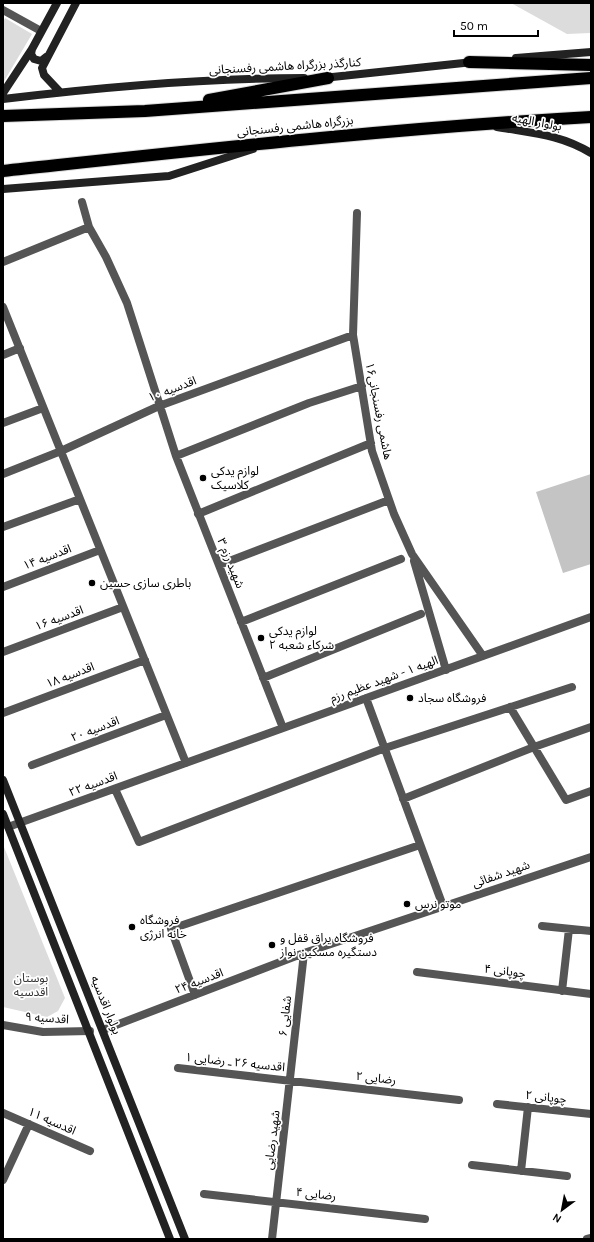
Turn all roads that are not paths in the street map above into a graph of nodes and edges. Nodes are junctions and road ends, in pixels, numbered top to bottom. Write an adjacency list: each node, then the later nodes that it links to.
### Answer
1 (57, 3): 4 (main road)
2 (76, 3): 7 (main road)
3 (3, 10): 4 (street)
4 (41, 31): 5 (main road)
5 (32, 49): 7 (main road); 13 (main road)
6 (591, 52): 8 (main road, کنارگذر بزرگراه هاشمی رفسنجانی)
7 (46, 57): 12 (main road)
8 (469, 62): 9 (highway); 10 (main road, کنارگذر بزرگراه هاشمی رفسنجانی)
9 (591, 65)
10 (328, 78): 12 (main road, کنارگذر بزرگراه هاشمی رفسنجانی); 15 (highway)
11 (591, 78): 15 (highway, بزرگراه هاشمی رفسنجانی)
12 (60, 92): 14 (main road, کنارگذر بزرگراه هاشمی رفسنجانی)
13 (3, 93)
14 (3, 99)
15 (145, 111): 16 (highway, بزرگراه هاشمی رفسنجانی)
16 (3, 116)
17 (591, 117): 18 (highway, بزرگراه هاشمی رفسنجانی)
18 (476, 124): 19 (highway, بزرگراه هاشمی رفسنجانی); 20 (main road, بولوار الهیه)
19 (273, 142): 21 (highway, بزرگراه هاشمی رفسنجانی); 22 (main road)
20 (591, 153)
21 (3, 171)
22 (3, 189)
23 (82, 202): 25 (street, شهید رزم ۳)
24 (357, 213): 28 (street, هاشمی رفسنجانی۱۶)
25 (89, 227): 26 (street); 32 (street, شهید رزم ۳)
26 (3, 262)
27 (3, 307): 29 (street)
28 (353, 335): 31 (street, هاشمی رفسنجانی۱۶); 32 (street, اقدسیه ۱۰)
29 (20, 348): 30 (street); 33 (street)
30 (3, 355)
31 (362, 386): 35 (street, هاشمی رفسنجانی۱۶); 37 (street)
32 (159, 406): 36 (street, اقدسیه ۱۰); 37 (street, شهید رزم ۳)
33 (43, 408): 34 (street); 36 (street)
34 (3, 423)
35 (371, 443): 40 (street, هاشمی رفسنجانی۱۶); 41 (street)
36 (61, 451): 38 (street, اقدسیه ۱۰); 39 (street)
37 (176, 456): 41 (street, شهید رزم ۳)
38 (3, 474)
39 (80, 499): 42 (street); 43 (street)
40 (389, 500): 44 (street, هاشمی رفسنجانی۱۶); 46 (street)
41 (198, 514): 46 (street, شهید رزم ۳)
42 (3, 527)
43 (100, 550): 47 (street, اقدسیه ۱۴); 48 (street)
44 (412, 554): 53 (street, هاشمی رفسنجانی۱۶); 55 (street)
45 (401, 558): 51 (street)
46 (219, 565): 51 (street, شهید رزم ۳)
47 (3, 587)
48 (123, 607): 52 (street, اقدسیه ۱۶); 54 (street)
49 (421, 614): 56 (street)
50 (591, 617): 53 (street, الهیه ۱ - شهید عظیم رزم)
51 (241, 622): 56 (street, شهید رزم ۳)
52 (3, 652)
53 (483, 656): 55 (street, الهیه ۱ - شهید عظیم رزم)
54 (144, 660): 60 (street, اقدسیه ۱۸); 61 (street)
55 (446, 670): 58 (street, الهیه ۱ - شهید عظیم رزم)
56 (263, 678): 63 (street, شهید رزم ۳)
57 (572, 687): 59 (street)
58 (366, 698): 63 (street, الهیه ۱ - شهید عظیم رزم); 65 (street)
59 (510, 707): 64 (street); 65 (street)
60 (3, 713)
61 (166, 715): 66 (street); 67 (street, اقدسیه ۲۰)
62 (591, 727): 64 (street)
63 (283, 728): 66 (street, الهیه ۱ - شهید عظیم رزم)
64 (534, 747): 70 (street); 71 (street)
65 (384, 748): 69 (street); 71 (street)
66 (186, 763): 69 (street, اقدسیه ۲۲)
67 (32, 765)
68 (3, 780): 73 (main road, بولوار اقدسیه)
69 (115, 789): 73 (street, اقدسیه ۲۲)
70 (591, 791)
71 (403, 799): 75 (street)
72 (3, 814): 74 (main road, بولوار اقدسیه)
73 (20, 823): 74 (street, اقدسیه ۲۲); 87 (main road, بولوار اقدسیه)
74 (8, 827): 88 (main road, بولوار اقدسیه)
75 (420, 845): 77 (street); 85 (street)
76 (591, 857): 77 (street, شهید شفائی)
77 (443, 906): 81 (street, شهید شفائی)
78 (542, 926): 79 (street)
79 (569, 929): 80 (street); 83 (street)
80 (591, 931)
81 (304, 953): 85 (street, اقدسیه ۲۴); 90 (street, شفایی ۶)
82 (417, 972): 83 (street, چوپانی ۴)
83 (562, 991): 84 (street, چوپانی ۴)
84 (591, 994)
85 (195, 995): 87 (street, اقدسیه ۲۴)
86 (3, 1025): 88 (street, اقدسیه ۹)
87 (103, 1030): 107 (main road, بولوار اقدسیه)
88 (90, 1031): 106 (main road, بولوار اقدسیه)
89 (178, 1068): 90 (street, اقدسیه ۲۶ ـ رضایی ۱)
90 (291, 1081): 91 (street, رضایی ۲); 103 (street, شهید رضایی)
91 (460, 1100)
92 (497, 1104): 93 (street, چوپانی ۲)
93 (528, 1107): 95 (street, چوپانی ۲); 99 (street)
94 (3, 1113): 96 (street, اقدسیه ۱۱)
95 (591, 1114)
96 (28, 1124): 97 (street, اقدسیه ۱۱); 101 (street)
97 (90, 1152)
98 (472, 1165): 99 (street)
99 (521, 1170): 100 (street)
100 (568, 1176)
101 (3, 1180)
102 (204, 1194): 103 (street, رضایی ۴)
103 (276, 1202): 104 (street, رضایی ۴); 108 (street, شهید رضایی)
104 (426, 1219)
105 (591, 1238): 109 (street)
106 (170, 1239)
107 (185, 1239)
108 (272, 1239)
109 (587, 1239)

